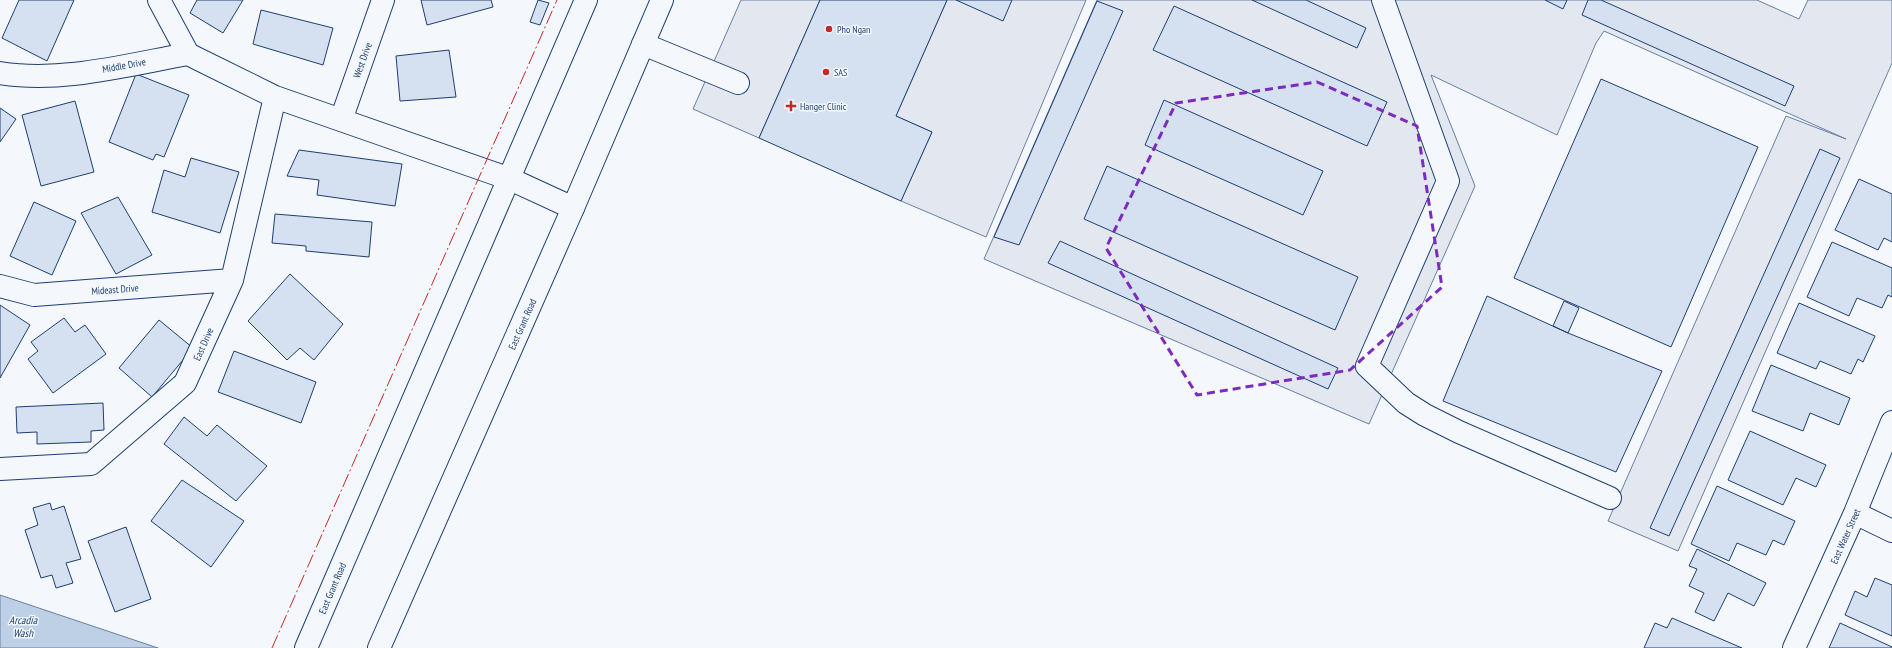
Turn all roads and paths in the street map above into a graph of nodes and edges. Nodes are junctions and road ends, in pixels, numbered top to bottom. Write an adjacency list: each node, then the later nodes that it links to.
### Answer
1 (159, 0): 7 (street)
2 (383, 0): 11 (street, West Drive)
3 (586, 0): 12 (street, East Grant Road)
4 (662, 0): 6 (street, East Grant Road)
5 (1383, 0): 18 (street)
6 (643, 44): 9 (street); 13 (street, East Grant Road)
7 (188, 54): 8 (street, Middle Drive); 10 (street)
8 (0, 74)
9 (738, 83)
10 (274, 97): 11 (street); 14 (street, East Drive)
11 (341, 120): 12 (street)
12 (510, 179): 13 (street); 21 (street, East Grant Road)
13 (573, 208): 22 (street, East Grant Road)
14 (232, 280): 15 (street, Mideast Drive); 17 (street, East Drive)
15 (0, 286)
16 (1892, 422): 19 (street, East Water Street)
17 (0, 469)
18 (1610, 498)
19 (1855, 513): 20 (street); 23 (street, East Water Street)
20 (1892, 531)
21 (306, 648)
22 (379, 648)
23 (1794, 648)

